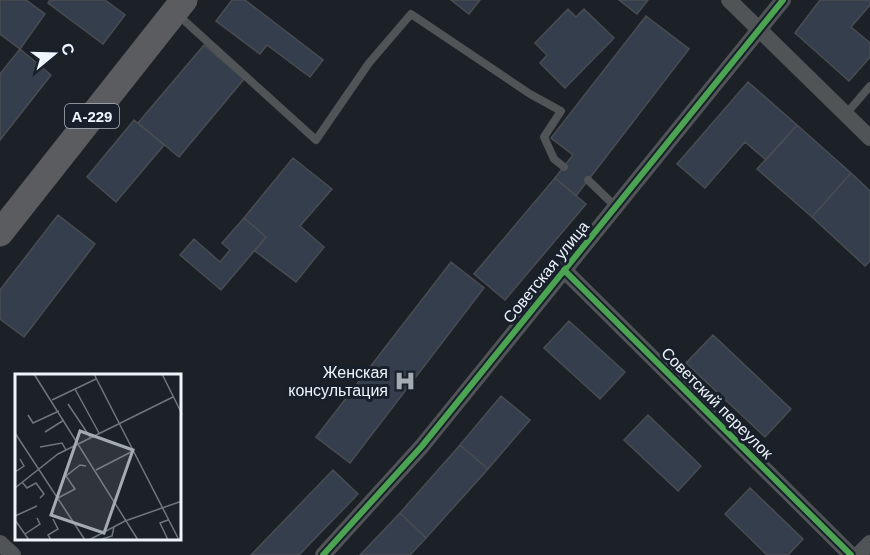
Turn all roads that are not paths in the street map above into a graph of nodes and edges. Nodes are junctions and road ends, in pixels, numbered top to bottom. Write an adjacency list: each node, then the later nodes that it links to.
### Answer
1 (729, 0): 4 (street)
2 (783, 0): 4 (street, Советская улица)
3 (179, 6): 8 (lane); 11 (main road, А-229)
4 (760, 28): 6 (street); 10 (street, Советская улица)
5 (870, 86): 6 (lane)
6 (846, 114): 7 (street)
7 (870, 138)
8 (564, 167)
9 (588, 180): 10 (lane)
10 (616, 207): 12 (street, Советская улица)
11 (0, 232)
12 (564, 270): 16 (street, Советская улица); 17 (street, Советский переулок)
13 (0, 543): 15 (street)
14 (870, 543): 18 (street)
15 (13, 555)
16 (323, 555)
17 (851, 555)
18 (858, 555)

